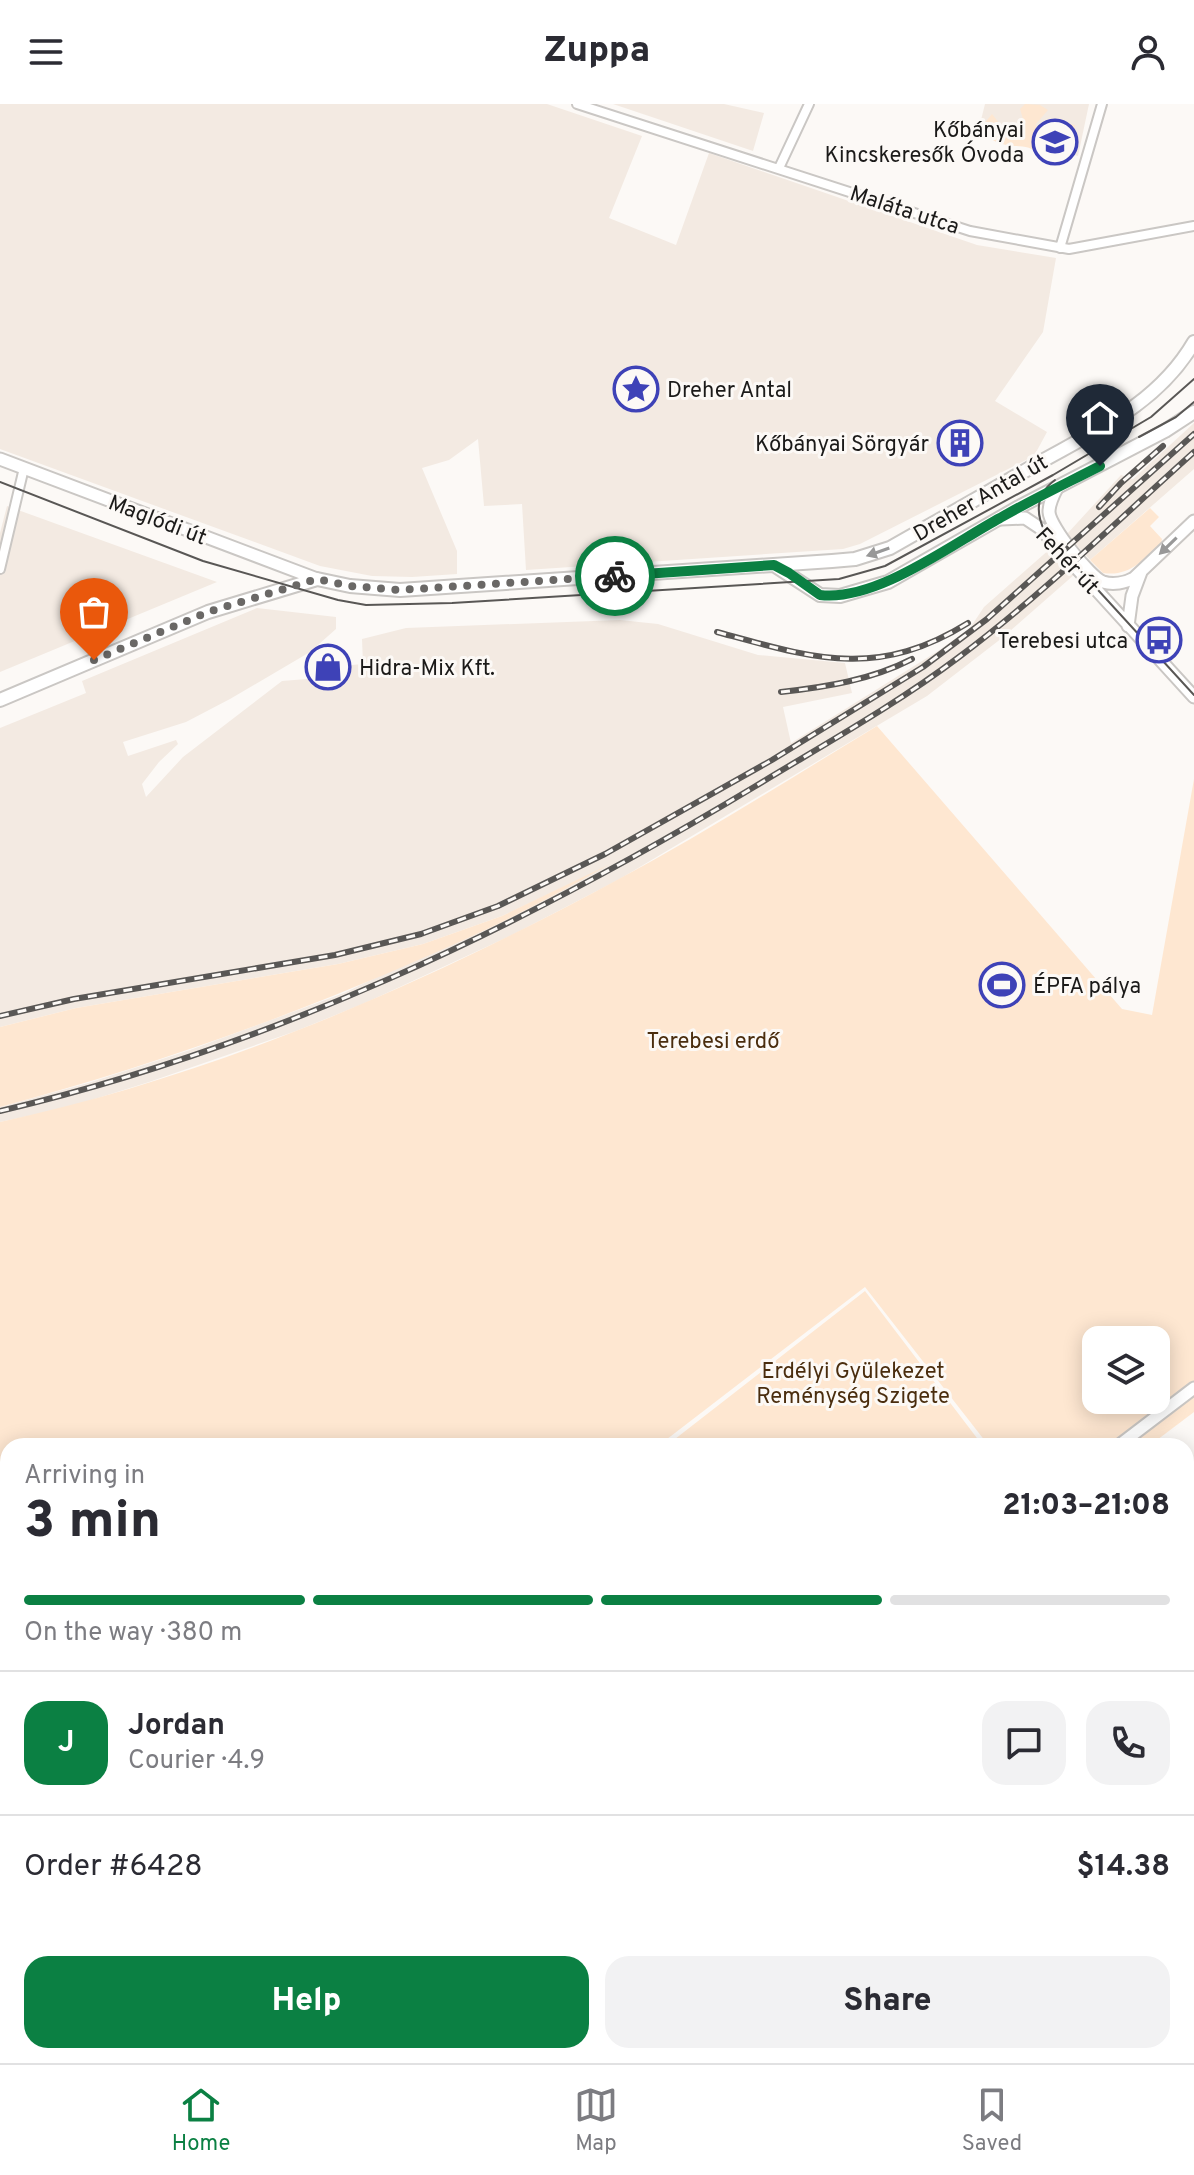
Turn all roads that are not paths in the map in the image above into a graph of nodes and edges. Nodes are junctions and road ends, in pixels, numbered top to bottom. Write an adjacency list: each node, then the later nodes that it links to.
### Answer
1 (577, 104): 4 (street, Maláta utca)
2 (809, 104): 4 (street)
3 (1102, 104): 6 (street)
4 (779, 168): 6 (street, Maláta utca)
5 (1194, 226): 6 (street, Maláta utca)
6 (1060, 248)
7 (1194, 342): 14 (main road, Dreher Antal út, one-way to 14)
8 (1194, 412): 11 (main road, Dreher Antal út)
9 (0, 459): 10 (main road, Maglódi út)
10 (24, 468): 16 (street); 18 (main road, Maglódi út)
11 (1057, 488): 12 (main road, Dreher Antal út); 17 (main road, Fehér út)
12 (996, 520): 19 (main road, Dreher Antal út); 20 (main road, Fehér út)
13 (1194, 521): 17 (main road, one-way to 17)
14 (832, 561): 15 (main road, Dreher Antal út); 19 (main road)
15 (774, 565): 18 (main road, Dreher Antal út); 19 (main road)
16 (0, 569)
17 (1142, 571): 20 (main road, Fehér út)
18 (317, 579): 22 (main road)
19 (813, 592)
20 (1128, 626): 21 (main road, Fehér út)
21 (1194, 697)
22 (0, 700)
23 (1194, 1388): 24 (main road)
24 (1128, 1438)

